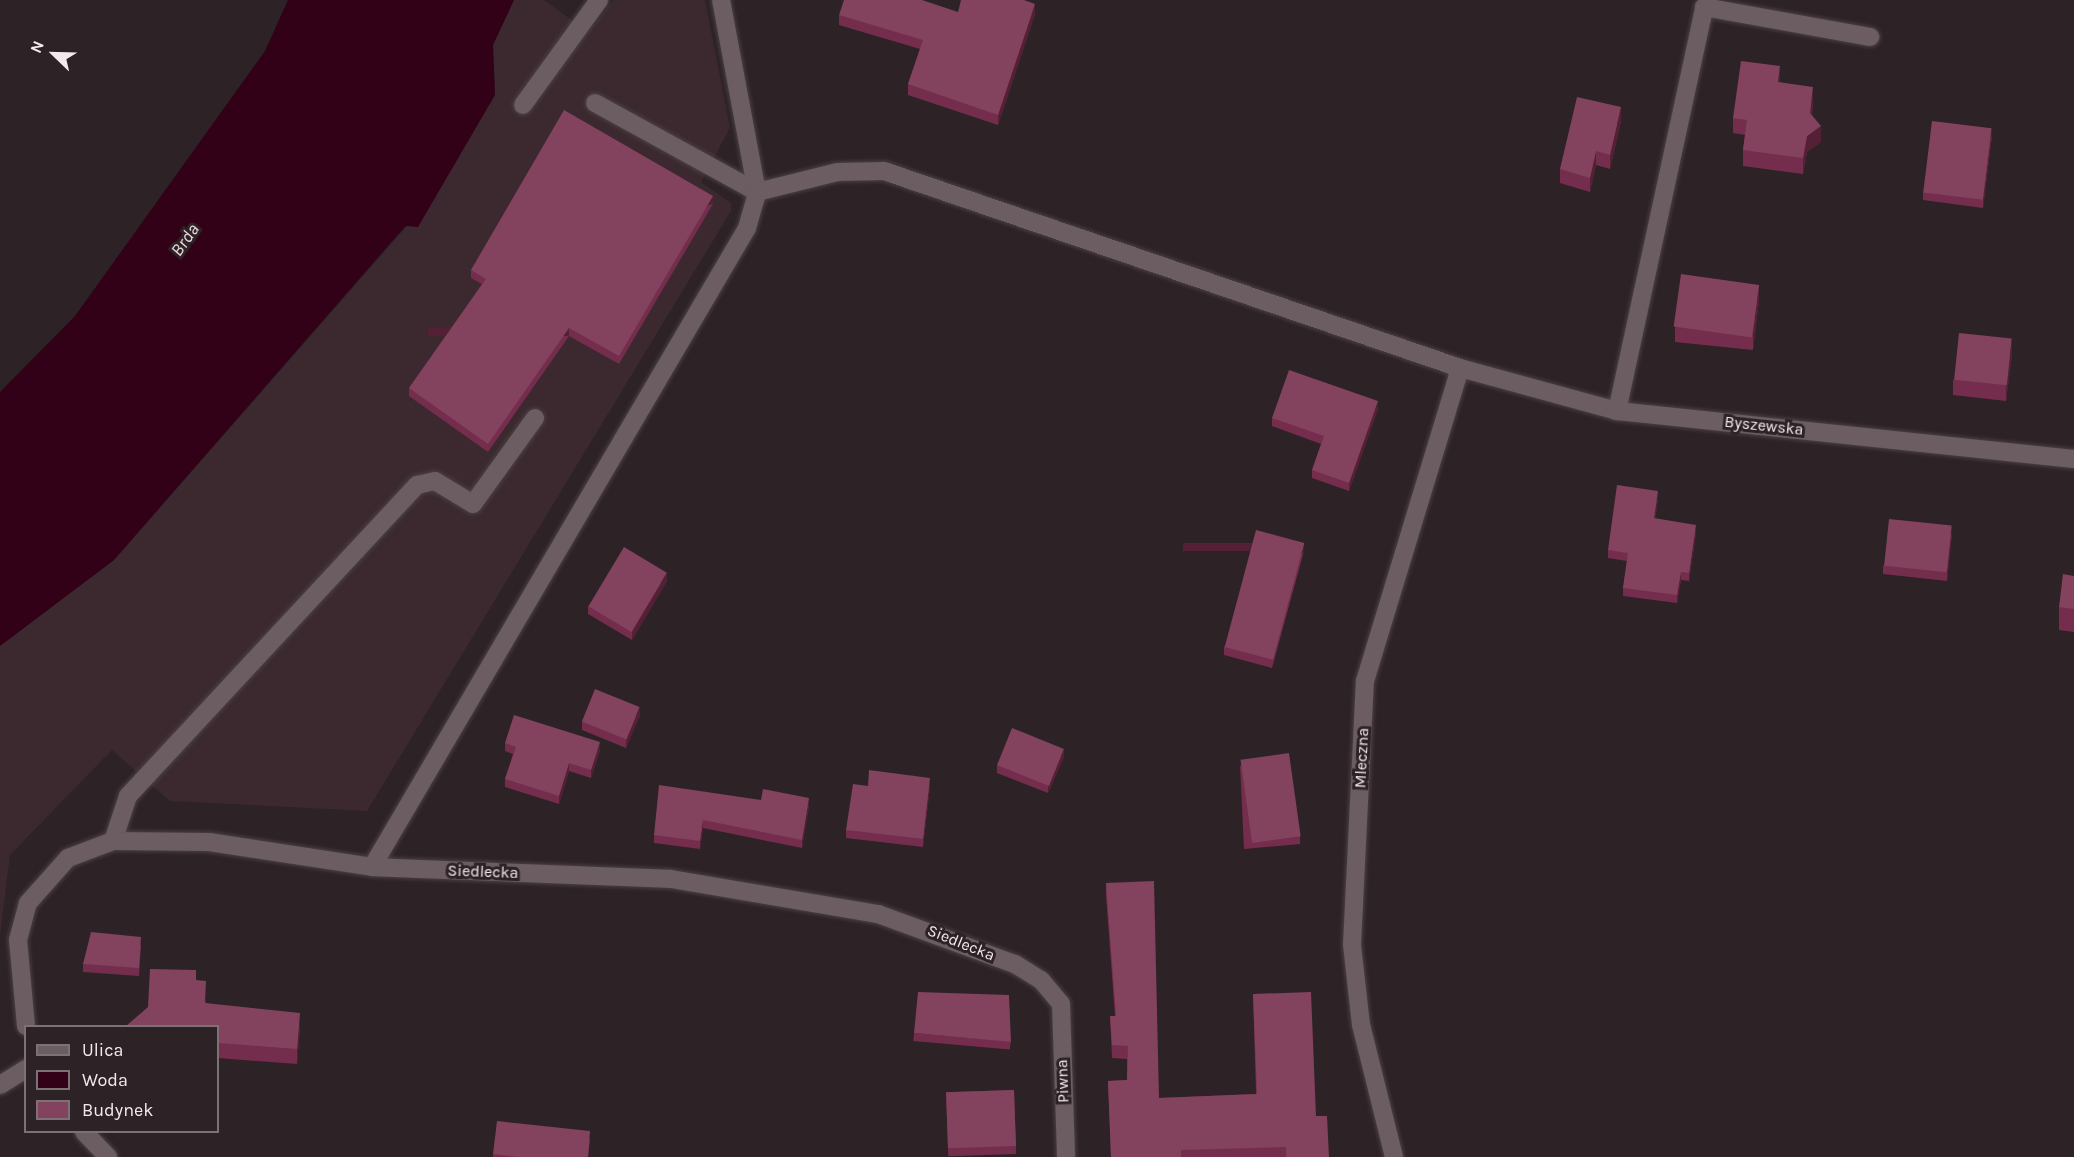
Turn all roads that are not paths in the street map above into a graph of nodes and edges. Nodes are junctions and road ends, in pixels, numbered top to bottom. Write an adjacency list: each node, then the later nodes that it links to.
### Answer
1 (599, 0): 5 (street)
2 (721, 0): 6 (street)
3 (1870, 37): 8 (street)
4 (595, 103): 6 (street)
5 (523, 105)
6 (757, 192): 7 (street, Byszewska); 12 (street)
7 (1460, 368): 8 (street, Byszewska); 20 (street, Mleczna)
8 (1617, 411): 10 (street, Byszewska)
9 (535, 418): 11 (street)
10 (2074, 459)
11 (113, 841): 12 (street, Siedlecka); 14 (street, Siedlecka)
12 (372, 867): 13 (street, Siedlecka)
13 (1061, 1004): 19 (street, Piwna)
14 (26, 1025)
15 (24, 1070): 16 (street)
16 (0, 1085)
17 (86, 1133): 18 (street)
18 (108, 1157)
19 (1066, 1157)
20 (1394, 1157)

